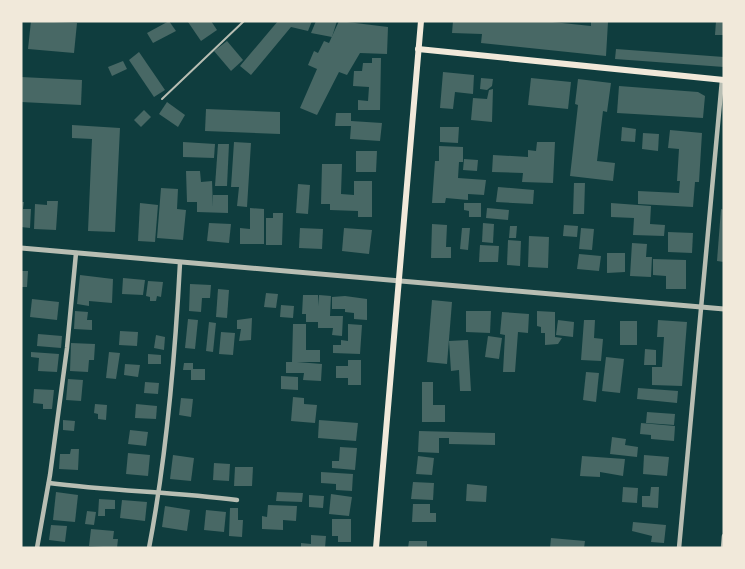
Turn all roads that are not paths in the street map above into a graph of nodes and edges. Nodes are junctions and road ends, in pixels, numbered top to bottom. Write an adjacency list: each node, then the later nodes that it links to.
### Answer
1 (244, 21): 5 (lane)
2 (421, 21): 3 (main road)
3 (418, 49): 4 (main road); 9 (main road)
4 (723, 80): 10 (street)
5 (162, 99)
6 (21, 248): 7 (street)
7 (76, 253): 8 (street); 12 (street)
8 (180, 262): 9 (street); 13 (street)
9 (399, 281): 10 (street); 18 (main road)
10 (701, 308): 11 (street); 19 (street)
11 (724, 309)
12 (49, 483): 13 (street); 16 (street)
13 (160, 491): 14 (street); 17 (street)
14 (237, 500)
15 (724, 536): 20 (street)
16 (37, 548)
17 (149, 548)
18 (376, 548)
19 (679, 548)
20 (723, 548)

